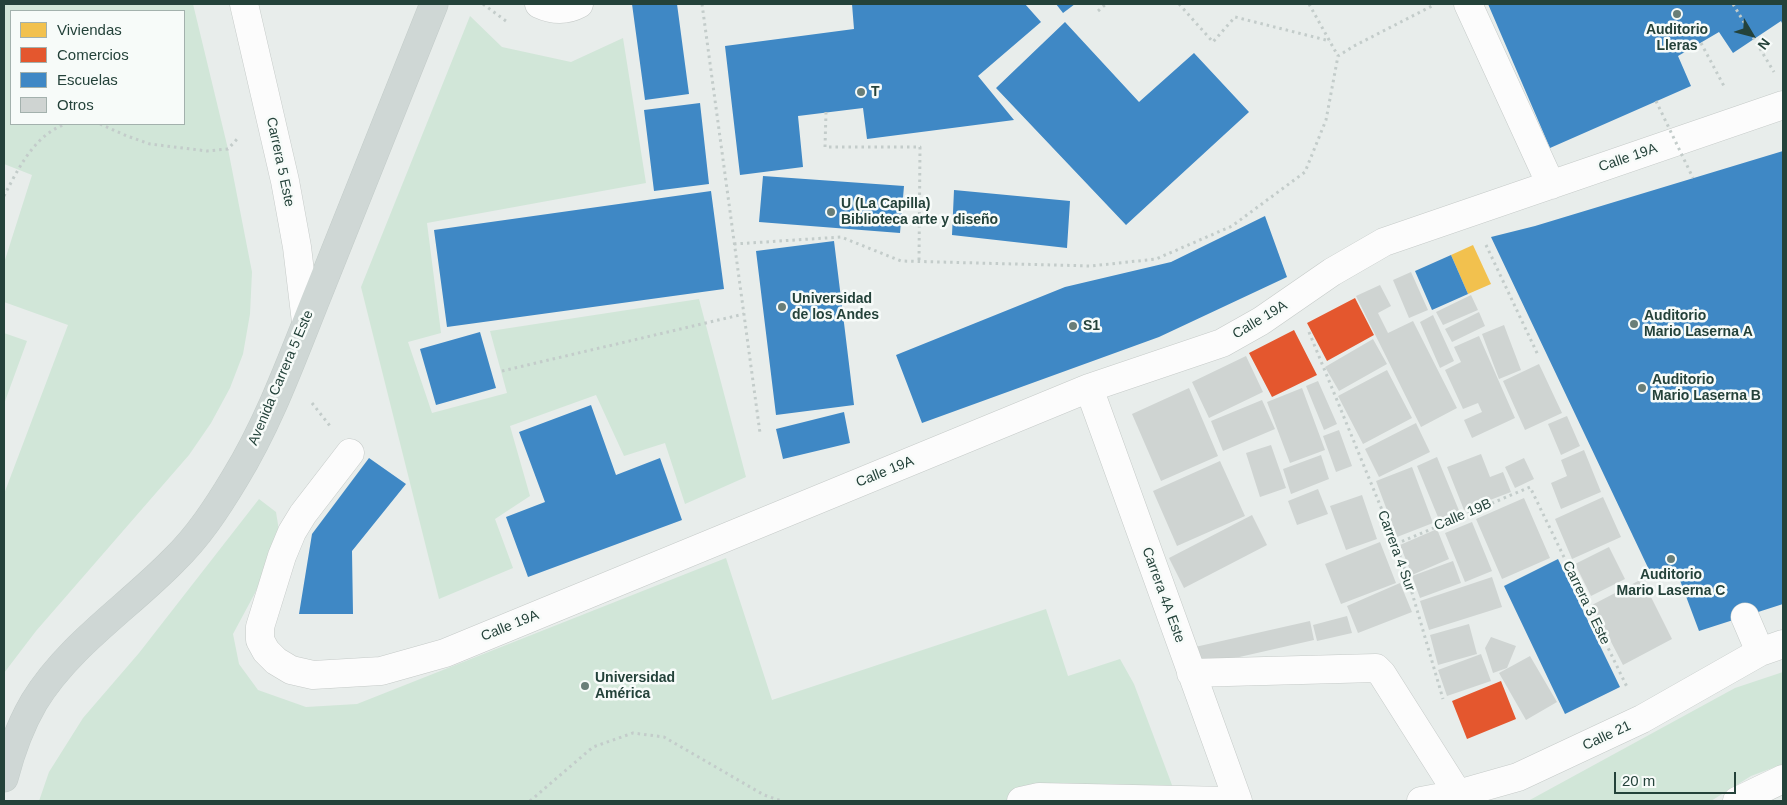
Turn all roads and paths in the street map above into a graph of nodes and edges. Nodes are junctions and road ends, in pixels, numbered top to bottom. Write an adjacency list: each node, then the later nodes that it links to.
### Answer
1 (244, 4): 31 (street, Carrera 5 Este)
2 (434, 4): 31 (main road, Avenida Carrera 5 Este)
3 (540, 4): 4 (street)
4 (579, 4)
5 (702, 4): 27 (path)
6 (1106, 4): 12 (path)
7 (1179, 4): 13 (path)
8 (1309, 4): 13 (path)
9 (1437, 4): 16 (path)
10 (1468, 4): 25 (street)
11 (1734, 4): 15 (path)
12 (1098, 11)
13 (1330, 41): 16 (path)
14 (1701, 43): 17 (path)
15 (1762, 52)
16 (1338, 56): 29 (path)
17 (1726, 88)
18 (1656, 101): 24 (path, bridge)
19 (1783, 105): 25 (street, Calle 19A)
20 (826, 112): 29 (path)
21 (64, 125): 26 (path)
22 (102, 125): 23 (path)
23 (241, 135)
24 (1693, 178)
25 (1551, 185): 35 (street, Calle 19A)
26 (4, 196)
27 (734, 244): 29 (path); 30 (path)
28 (1486, 244): 33 (path)
29 (920, 261)
30 (744, 314): 34 (path); 37 (path)
31 (306, 322): 46 (main road, Avenida Carrera 5 Este)
32 (1306, 326): 40 (path, Carrera 4 Sur)
33 (1538, 355)
34 (502, 371)
35 (1089, 388): 38 (street, Calle 19A); 43 (street, Carrera 4A Este)
36 (310, 400): 38 (path)
37 (760, 434)
38 (350, 453)
39 (1530, 487): 40 (path, Calle 19B); 45 (path, Carrera 3 Este)
40 (1396, 544): 44 (path, Carrera 4 Sur)
41 (1745, 617): 42 (street)
42 (1772, 648): 45 (street, Calle 21)
43 (1191, 673): 48 (street); 55 (street, Carrera 4A Este)
44 (1445, 707)
45 (1642, 719): 48 (street, Calle 21)
46 (4, 778)
47 (1783, 779): 57 (street)
48 (1458, 794): 56 (street, Calle 21)
49 (764, 795): 50 (path); 51 (path); 52 (path)
50 (530, 801)
51 (763, 801)
52 (782, 801)
53 (1021, 801): 54 (street)
54 (1227, 801)
55 (1238, 801)
56 (1421, 801)
57 (1737, 801)

